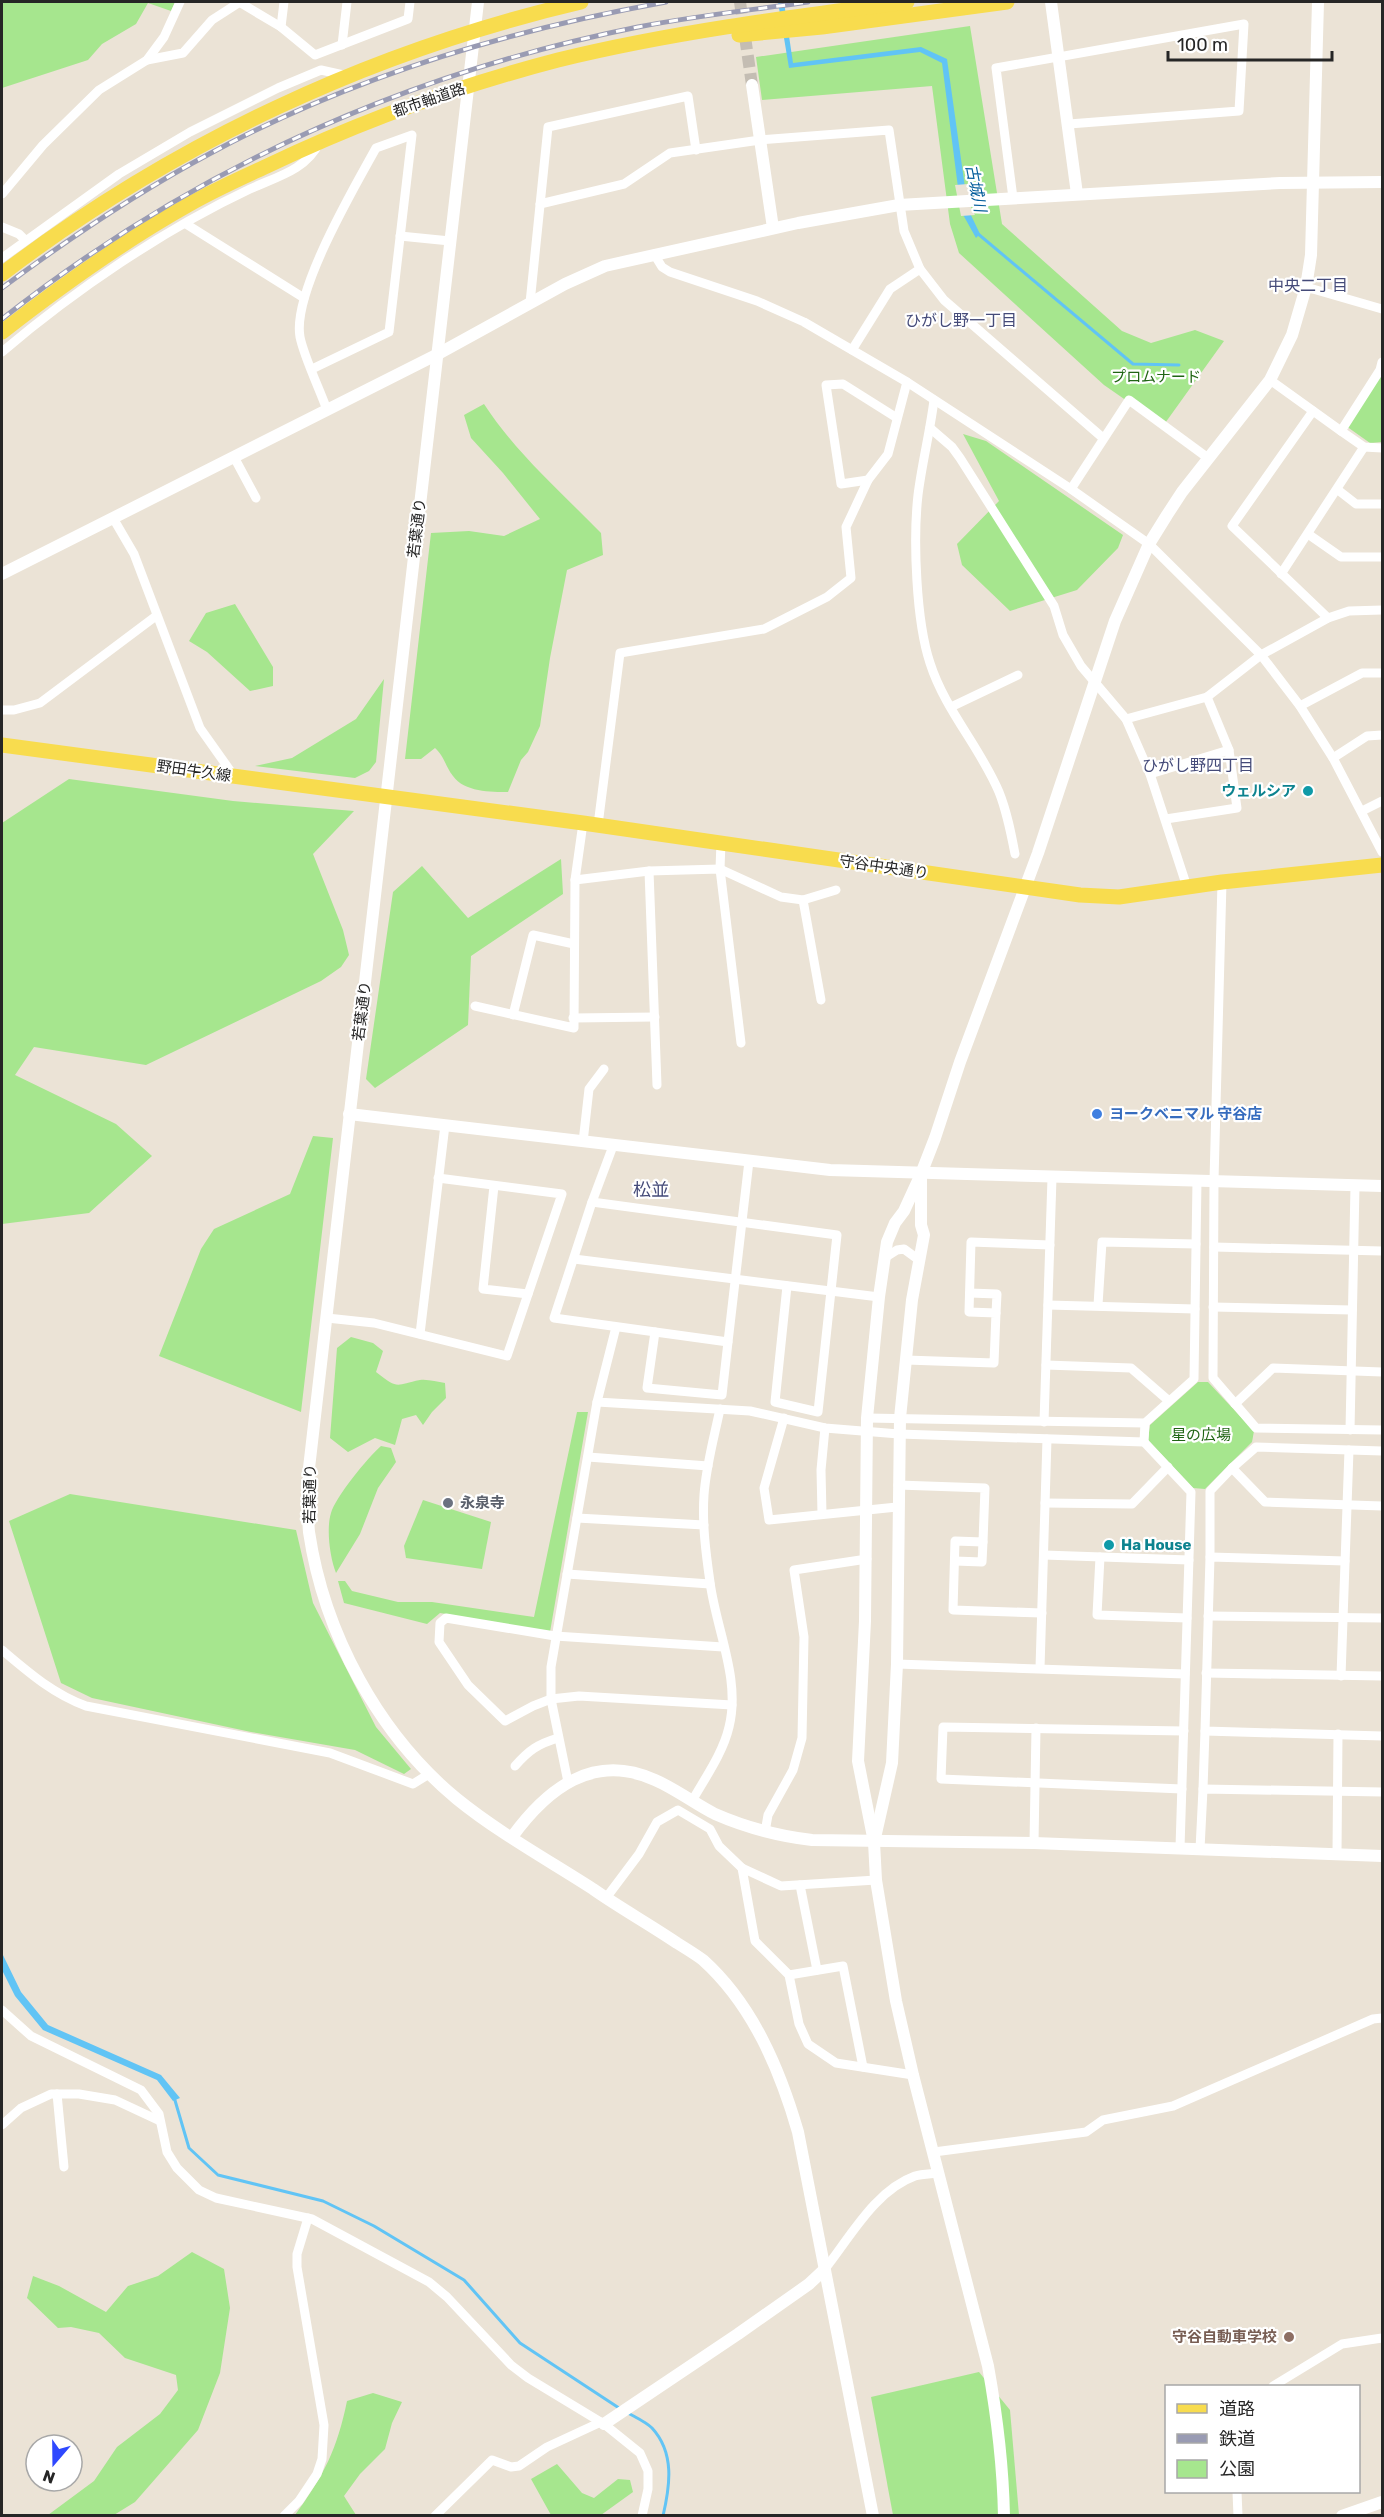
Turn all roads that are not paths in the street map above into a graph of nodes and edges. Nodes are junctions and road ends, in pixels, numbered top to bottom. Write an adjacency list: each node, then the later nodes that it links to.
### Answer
1 (180, 2): 17 (street)
2 (239, 2): 12 (street); 17 (street)
3 (284, 2): 12 (street)
4 (347, 2): 15 (street)
5 (410, 2): 15 (street)
6 (478, 2): 14 (street, 若葉通り)
7 (581, 2): 14 (main road)
8 (907, 2): 13 (main road, 都市軸道路)
9 (1007, 2): 13 (main road)
10 (1051, 2): 16 (street)
11 (1318, 2): 25 (street)
12 (281, 27): 15 (street)
13 (712, 30): 20 (main road, 都市軸道路)
14 (474, 31): 18 (main road); 20 (street, 若葉通り)
15 (342, 45)
16 (1060, 58): 21 (street); 21 (street); 29 (street)
17 (147, 60): 27 (street)
18 (349, 76): 36 (street); 41 (main road)
19 (752, 85): 23 (street)
20 (466, 87): 22 (main road, 都市軸道路); 37 (street, 若葉通り)
21 (1069, 124): 28 (street)
22 (321, 140): 32 (street); 46 (main road, 都市軸道路)
23 (760, 140): 24 (street); 31 (street); 34 (street)
24 (696, 150): 30 (street); 30 (street)
25 (1314, 182): 26 (street); 28 (street); 42 (street)
26 (1383, 182)
27 (2, 194)
28 (1077, 194): 29 (street)
29 (1013, 198): 31 (street)
30 (540, 204): 44 (street)
31 (899, 205): 34 (street); 40 (street)
32 (186, 224): 43 (street); 48 (street)
33 (2, 227): 36 (street)
34 (773, 228): 38 (street)
35 (400, 236): 37 (street); 43 (street); 51 (street)
36 (25, 240): 39 (street)
37 (450, 241): 49 (street, 若葉通り)
38 (654, 254): 44 (street); 47 (street)
39 (2, 258)
40 (920, 269): 47 (street); 60 (street)
41 (2, 274)
42 (1306, 287): 45 (street); 52 (street)
43 (304, 298): 51 (street)
44 (530, 303): 49 (street)
45 (1383, 309)
46 (2, 332)
47 (852, 350): 53 (street)
48 (2, 352)
49 (438, 354): 55 (street); 94 (street, 若葉通り)
50 (1383, 362): 59 (street)
51 (312, 369): 55 (street)
52 (1270, 380): 56 (street); 64 (street)
53 (907, 382): 54 (street); 57 (street)
54 (934, 400): 58 (street); 66 (street)
55 (327, 410): 63 (street)
56 (1312, 411): 59 (street); 75 (street)
57 (897, 418): 65 (street); 65 (street)
58 (930, 428): 82 (street); 85 (street)
59 (1341, 431): 61 (street)
60 (1103, 438): 64 (street); 66 (street)
61 (1365, 447): 62 (street); 67 (street)
62 (1383, 448)
63 (234, 457): 68 (street); 70 (street)
64 (1208, 458): 72 (street)
65 (868, 480): 98 (street)
66 (1071, 489): 72 (street)
67 (1338, 490): 69 (street); 71 (street)
68 (256, 498)
69 (1383, 504)
70 (113, 518): 74 (street); 77 (street)
71 (1308, 534): 73 (street); 75 (street)
72 (1149, 544): 79 (street); 82 (street)
73 (1383, 556)
74 (2, 574)
75 (1281, 574): 78 (street)
76 (1383, 610): 78 (street)
77 (156, 616): 86 (street); 93 (street)
78 (1328, 618): 79 (street)
79 (1261, 655): 83 (street); 84 (street)
80 (1383, 673): 84 (street)
81 (1018, 675): 85 (street)
82 (1094, 682): 87 (street); 106 (street)
83 (1207, 697): 87 (street); 90 (street)
84 (1300, 706): 91 (street)
85 (951, 707): 100 (street)
86 (2, 710)
87 (1126, 719): 92 (street)
88 (1383, 735): 91 (street)
89 (2, 745): 93 (main road, 野田牛久線)
90 (1229, 750): 92 (street); 97 (street)
91 (1333, 758): 96 (street)
92 (1150, 774): 97 (street)
93 (234, 776): 94 (main road, 野田牛久線)
94 (386, 796): 98 (main road, 守谷中央通り); 119 (street, 若葉通り)
95 (1383, 801): 96 (street)
96 (1362, 811): 101 (street)
97 (1166, 819): 107 (street)
98 (590, 824): 99 (main road, 守谷中央通り); 104 (street)
99 (721, 842): 102 (street); 106 (main road, 守谷中央通り)
100 (1015, 854)
101 (1382, 854): 105 (main road, 守谷中央通り)
102 (720, 869): 103 (street); 109 (street); 116 (street)
103 (649, 871): 104 (street); 114 (street)
104 (574, 880): 110 (street)
105 (1222, 882): 107 (main road, 守谷中央通り); 128 (street)
106 (1026, 887): 107 (main road, 守谷中央通り); 124 (street)
107 (1186, 887)
108 (836, 890): 109 (street)
109 (803, 900): 111 (street)
110 (574, 944): 113 (street); 115 (street)
111 (821, 1000)
112 (475, 1006): 113 (street)
113 (513, 1014): 115 (street)
114 (655, 1017): 115 (street); 118 (street)
115 (573, 1018)
116 (741, 1043)
117 (604, 1069): 121 (street)
118 (657, 1085)
119 (349, 1114): 120 (street); 154 (street, 若葉通り)
120 (445, 1125): 121 (street); 125 (street)
121 (583, 1142): 122 (street)
122 (613, 1146): 123 (street); 132 (street)
123 (749, 1161): 124 (street); 133 (street)
124 (921, 1174): 126 (street); 139 (street); 141 (street)
125 (438, 1178): 129 (street); 157 (street)
126 (1052, 1178): 127 (street); 135 (street)
127 (1197, 1180): 128 (street); 134 (street)
128 (1214, 1180): 130 (street); 136 (street)
129 (494, 1186): 146 (street); 146 (street)
130 (1355, 1186): 131 (street); 137 (street)
131 (1383, 1186)
132 (592, 1202): 133 (street); 140 (street)
133 (743, 1223): 142 (street); 144 (street)
134 (1196, 1244): 149 (street); 151 (street)
135 (1050, 1245): 145 (street); 148 (street)
136 (1214, 1247): 137 (street); 150 (street)
137 (1353, 1250): 138 (street); 152 (street)
138 (1383, 1251)
139 (886, 1257): 141 (street); 147 (street)
140 (574, 1259): 142 (street); 155 (street)
141 (919, 1260): 159 (street)
142 (736, 1280): 143 (street); 158 (street)
143 (787, 1286): 144 (street); 144 (street)
144 (830, 1291): 147 (street)
145 (970, 1293): 153 (street); 153 (street)
146 (528, 1294): 157 (street)
147 (879, 1297): 168 (street)
148 (1048, 1305): 149 (street); 160 (street)
149 (1098, 1305): 151 (street)
150 (1214, 1307): 152 (street); 165 (street)
151 (1195, 1310): 163 (street)
152 (1352, 1310): 161 (street)
153 (996, 1313): 159 (street)
154 (327, 1318): 157 (street); 227 (street, 若葉通り)
155 (616, 1327): 156 (street); 164 (street)
156 (655, 1332): 158 (street); 158 (street)
157 (420, 1334)
158 (728, 1342)
159 (906, 1360): 169 (street)
160 (1046, 1365): 163 (street); 170 (street)
161 (1351, 1371): 162 (street); 165 (street); 173 (street)
162 (1383, 1372)
163 (1169, 1401): 171 (street)
164 (597, 1402): 166 (street); 181 (street)
165 (1235, 1404): 173 (street)
166 (720, 1409): 167 (street); 182 (street)
167 (783, 1418): 172 (street); 191 (street)
168 (867, 1418): 169 (street); 175 (street)
169 (900, 1418): 170 (street); 176 (street)
170 (1044, 1422): 171 (street)
171 (1145, 1423): 178 (street)
172 (825, 1428): 175 (street); 191 (street)
173 (1350, 1430): 174 (street)
174 (1383, 1430)
175 (867, 1432): 176 (street); 190 (street)
176 (899, 1434): 177 (street); 185 (street)
177 (1047, 1439): 178 (street); 186 (street)
178 (1144, 1442): 183 (street)
179 (1349, 1450): 180 (street); 184 (street); 187 (street)
180 (1383, 1451)
181 (588, 1457): 182 (street); 192 (street)
182 (708, 1466): 193 (street)
183 (1168, 1467): 186 (street); 199 (street)
184 (1232, 1468): 187 (street); 197 (street)
185 (898, 1485): 189 (street); 194 (street)
186 (1045, 1503): 195 (street)
187 (1347, 1505): 188 (street); 201 (street)
188 (1383, 1506)
189 (897, 1507): 190 (street); 212 (street)
190 (867, 1509): 191 (street); 198 (street)
191 (822, 1514)
192 (577, 1518): 193 (street); 202 (street)
193 (704, 1526): 203 (street)
194 (983, 1542): 200 (street); 200 (street)
195 (1044, 1555): 196 (street); 204 (street)
196 (1100, 1557): 199 (street); 207 (street)
197 (1210, 1557): 201 (street); 205 (street)
198 (867, 1559): 235 (street); 237 (street)
199 (1189, 1560): 207 (street)
200 (955, 1561): 204 (street)
201 (1345, 1562): 206 (street)
202 (567, 1574): 203 (street); 209 (street)
203 (710, 1584): 210 (street)
204 (1042, 1613): 213 (street)
205 (1208, 1616): 206 (street); 214 (street)
206 (1343, 1617): 208 (street); 216 (street)
207 (1187, 1618): 215 (street)
208 (1383, 1618)
209 (555, 1636): 210 (street); 218 (street); 218 (street)
210 (723, 1647): 219 (street)
211 (2, 1650): 227 (street)
212 (897, 1664): 213 (street); 237 (street)
213 (1040, 1668): 215 (street)
214 (1206, 1673): 216 (street); 222 (street)
215 (1185, 1674): 221 (street)
216 (1341, 1676): 217 (street)
217 (1383, 1676)
218 (551, 1699): 219 (street); 225 (street)
219 (732, 1705): 234 (street)
220 (1036, 1728): 221 (street); 229 (street); 229 (street)
221 (1184, 1731): 230 (street)
222 (1205, 1731): 223 (street); 231 (street)
223 (1338, 1734): 224 (street); 232 (street)
224 (1383, 1736)
225 (558, 1738): 226 (street); 228 (street)
226 (515, 1766)
227 (429, 1774): 236 (street, 若葉通り)
228 (568, 1782): 234 (street); 236 (street)
229 (1035, 1783): 230 (street); 238 (street)
230 (1182, 1789): 239 (street)
231 (1203, 1789): 232 (street); 240 (street)
232 (1337, 1791): 233 (street); 241 (street)
233 (1383, 1792)
234 (692, 1801): 235 (street)
235 (765, 1832): 237 (street)
236 (512, 1837): 246 (street, 若葉通り)
237 (874, 1842): 238 (street); 244 (street)
238 (1034, 1844): 239 (street)
239 (1180, 1848): 240 (street)
240 (1200, 1849): 241 (street)
241 (1337, 1854): 242 (street)
242 (1383, 1856)
243 (742, 1868): 245 (street); 246 (street); 248 (street)
244 (876, 1880): 245 (street); 252 (street)
245 (800, 1885): 247 (street)
246 (606, 1898): 260 (street, 若葉通り)
247 (817, 1970): 248 (street); 251 (street)
248 (789, 1976): 251 (street)
249 (2, 2010): 254 (street)
250 (1383, 2018): 256 (street)
251 (863, 2067): 252 (street)
252 (913, 2074): 256 (street)
253 (57, 2094): 254 (street); 255 (street); 257 (street)
254 (160, 2121): 259 (street)
255 (2, 2125)
256 (934, 2152): 258 (street)
257 (64, 2167)
258 (939, 2173): 260 (street); 270 (street)
259 (308, 2218): 263 (street); 266 (street)
260 (824, 2270): 263 (street); 269 (street, 若葉通り)
261 (1383, 2338): 262 (street)
262 (1275, 2385)
263 (602, 2423): 267 (street); 268 (street)
264 (1237, 2493): 271 (street)
265 (1383, 2502): 272 (street)
266 (284, 2516)
267 (435, 2516)
268 (642, 2516)
269 (873, 2516)
270 (1004, 2516)
271 (1238, 2516)
272 (1342, 2516)

